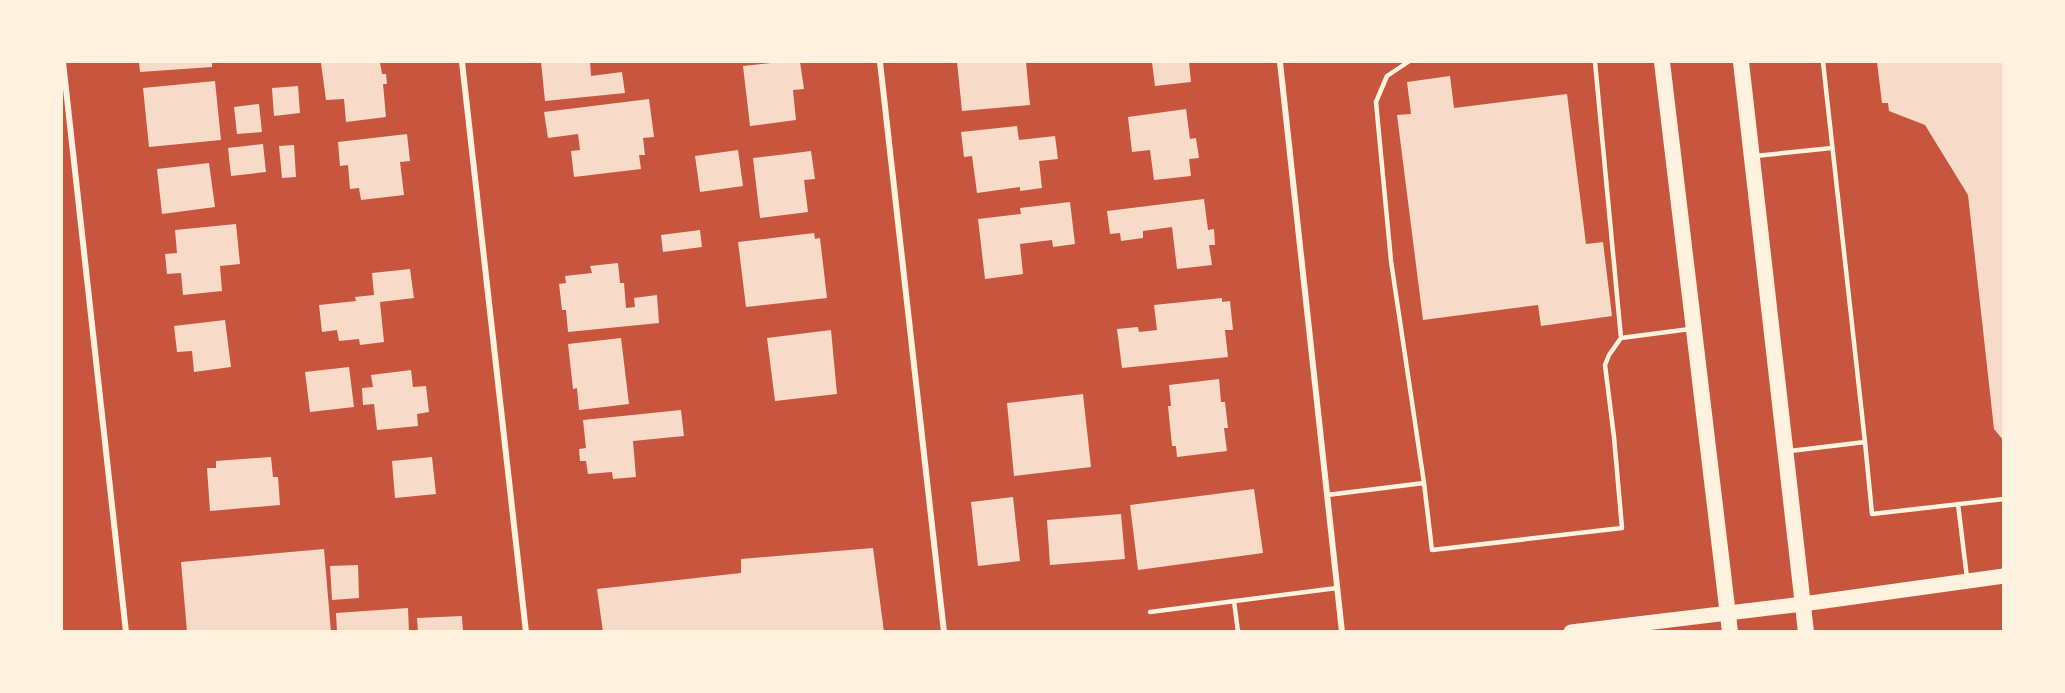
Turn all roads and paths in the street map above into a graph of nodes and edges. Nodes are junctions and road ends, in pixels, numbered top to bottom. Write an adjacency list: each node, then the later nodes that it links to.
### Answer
1 (63, 62): 27 (street)
2 (462, 62): 28 (street)
3 (880, 62): 29 (street)
4 (1280, 62): 17 (street)
5 (1408, 62): 16 (lane)
6 (1595, 62): 13 (lane)
7 (1662, 62): 12 (highway)
8 (1741, 62): 11 (highway)
9 (1823, 62): 10 (lane)
10 (1832, 148): 11 (lane); 14 (lane)
11 (1752, 157): 15 (highway)
12 (1693, 329): 13 (lane); 26 (highway)
13 (1621, 338): 16 (lane)
14 (1865, 442): 15 (lane); 19 (lane)
15 (1786, 452): 24 (highway)
16 (1424, 483): 17 (lane)
17 (1326, 495): 22 (street)
18 (2004, 499): 19 (lane)
19 (1958, 504): 21 (lane)
20 (2004, 576): 21 (main road)
21 (1967, 581): 24 (main road)
22 (1338, 588): 23 (lane); 31 (street)
23 (1234, 602): 25 (lane); 30 (lane)
24 (1803, 604): 26 (main road); 34 (highway)
25 (1150, 612)
26 (1728, 614): 32 (main road); 33 (highway)
27 (126, 632)
28 (526, 632)
29 (944, 632)
30 (1238, 632)
31 (1342, 632)
32 (1571, 632)
33 (1730, 632)
34 (1806, 632)

